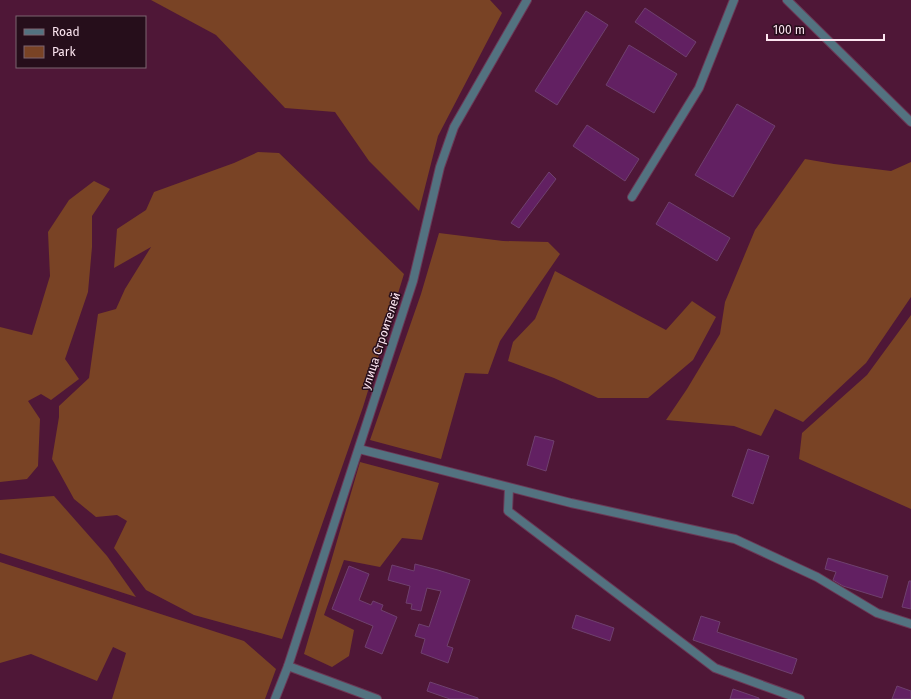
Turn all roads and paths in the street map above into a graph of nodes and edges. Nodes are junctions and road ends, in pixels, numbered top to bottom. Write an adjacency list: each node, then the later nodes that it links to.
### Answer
1 (527, 0): 6 (street, улица Строителей)
2 (734, 0): 5 (street)
3 (787, 0): 4 (street)
4 (911, 122)
5 (632, 197)
6 (359, 449): 7 (street); 9 (street, улица Строителей)
7 (509, 488): 8 (street); 12 (street)
8 (911, 624)
9 (288, 666): 10 (street, улица Строителей); 11 (street)
10 (275, 699)
11 (377, 699)
12 (800, 699)

